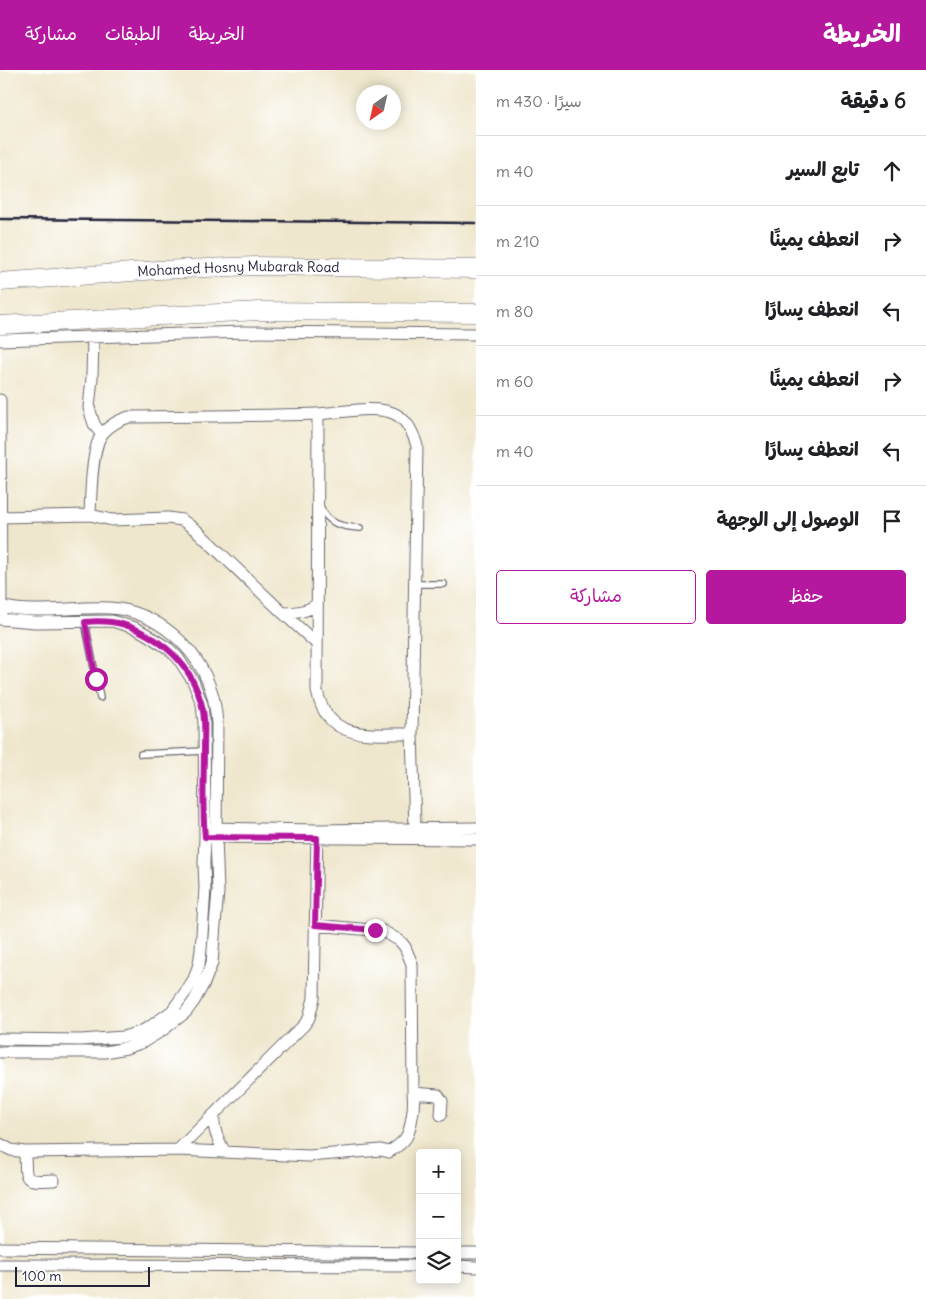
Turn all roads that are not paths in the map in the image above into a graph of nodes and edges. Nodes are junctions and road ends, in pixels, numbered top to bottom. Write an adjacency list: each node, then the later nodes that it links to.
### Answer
1 (476, 269): 2 (highway, Mohamed Hosny Mubarak Road)
2 (0, 282)
3 (476, 314): 4 (highway)
4 (0, 325)
5 (476, 334): 6 (street)
6 (93, 337): 7 (street); 10 (street)
7 (0, 340)
8 (0, 400): 13 (street)
9 (318, 414): 10 (street); 11 (street); 15 (street)
10 (102, 434): 12 (street)
11 (318, 502): 14 (lane); 17 (street)
12 (90, 515): 13 (street); 19 (street)
13 (1, 517): 18 (street)
14 (360, 528)
15 (415, 584): 16 (lane); 24 (street)
16 (444, 584)
17 (316, 605): 19 (street); 22 (street)
18 (1, 606): 20 (street); 29 (street)
19 (283, 613): 22 (street)
20 (0, 620): 21 (street)
21 (85, 622): 23 (lane); 25 (street)
22 (317, 644): 24 (street)
23 (100, 698)
24 (412, 734): 27 (street)
25 (204, 752): 26 (lane); 29 (street)
26 (141, 754)
27 (415, 828): 28 (street); 30 (street)
28 (476, 828)
29 (210, 832): 30 (street); 33 (street); 34 (street)
30 (317, 834): 31 (street); 32 (street)
31 (476, 839)
32 (315, 925): 35 (street); 36 (street)
33 (0, 1039)
34 (0, 1052)
35 (412, 1093): 37 (street); 41 (street)
36 (214, 1115): 39 (street); 41 (street)
37 (441, 1115)
38 (0, 1144): 40 (street)
39 (178, 1150): 40 (street); 41 (street)
40 (25, 1152): 42 (street)
41 (225, 1152)
42 (54, 1180)
43 (0, 1248): 44 (street)
44 (416, 1253)
45 (461, 1253): 46 (street)
46 (476, 1253)
47 (0, 1266): 48 (street)
48 (416, 1266)
49 (461, 1266): 50 (street)
50 (476, 1266)

